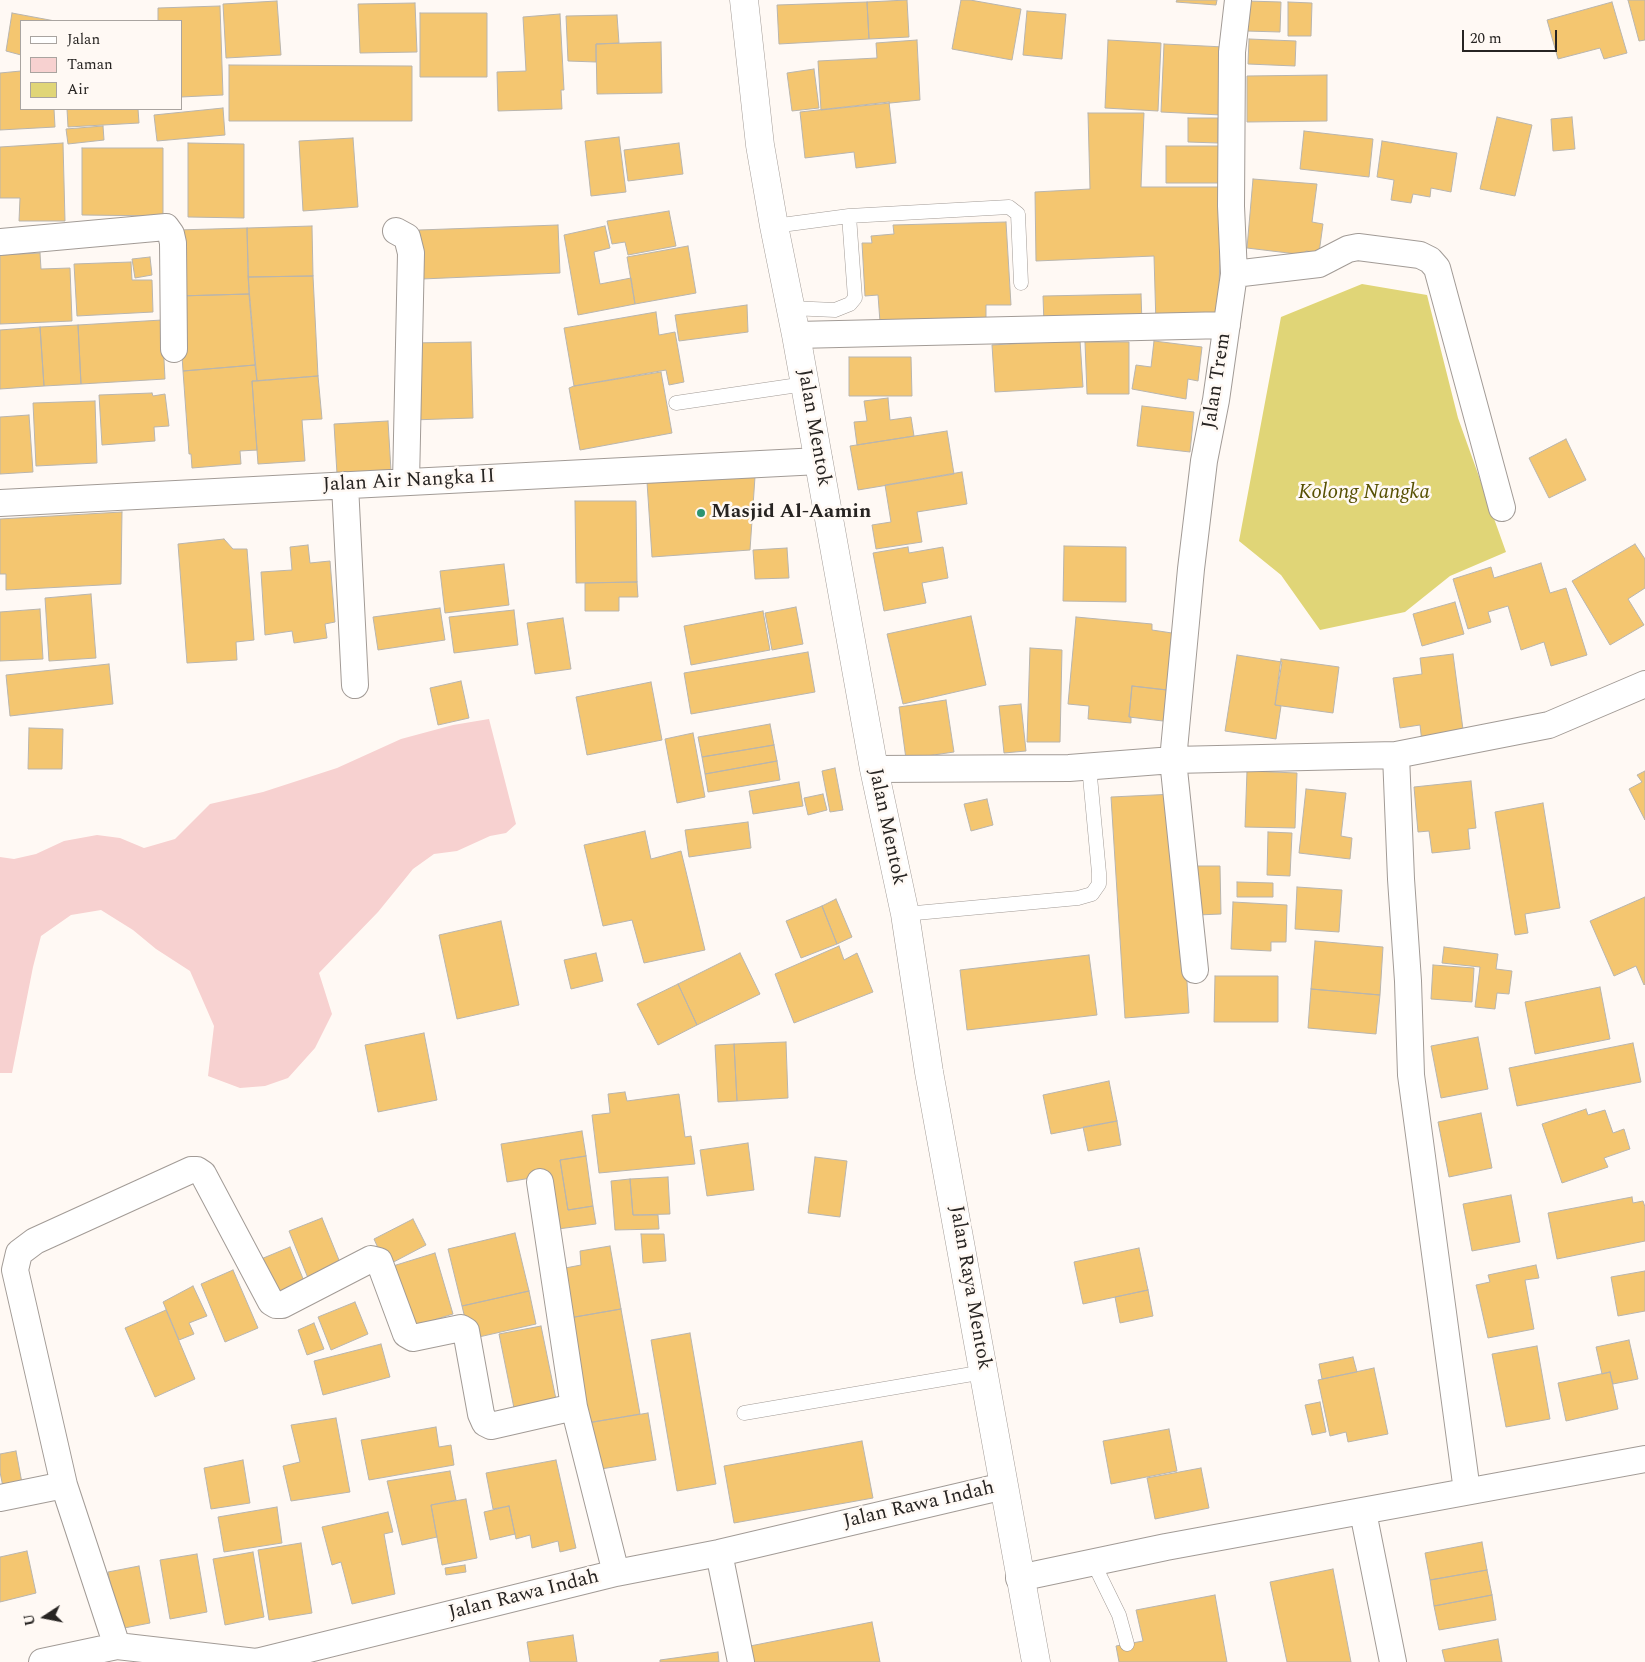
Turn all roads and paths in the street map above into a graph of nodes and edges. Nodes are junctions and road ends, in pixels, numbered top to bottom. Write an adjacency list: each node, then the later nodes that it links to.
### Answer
1 (744, 0): 4 (highway, Jalan Mentok)
2 (1238, 0): 7 (street, Jalan Trem)
3 (849, 216): 4 (lane); 8 (lane); 9 (lane)
4 (774, 226): 9 (highway, Jalan Mentok)
5 (396, 231): 16 (street)
6 (0, 242): 12 (street)
7 (1234, 274): 10 (street, Jalan Trem); 19 (street)
8 (1022, 283)
9 (790, 308): 11 (highway, Jalan Mentok)
10 (1227, 325): 11 (street); 23 (street, Jalan Trem)
11 (796, 335): 13 (highway, Jalan Mentok)
12 (174, 349)
13 (805, 384): 14 (lane); 15 (highway, Jalan Mentok)
14 (676, 403)
15 (819, 461): 16 (street, Jalan Air Nangka II); 25 (highway, Jalan Mentok)
16 (406, 482): 17 (street, Jalan Air Nangka II)
17 (345, 486): 18 (street, Jalan Air Nangka II); 21 (street)
18 (0, 503)
19 (1502, 508)
20 (1645, 684): 22 (street)
21 (355, 685)
22 (1396, 755): 23 (street); 35 (street)
23 (1173, 760): 24 (street); 27 (street, Jalan Trem)
24 (1090, 766): 25 (street); 26 (lane)
25 (874, 769): 26 (highway, Jalan Mentok)
26 (905, 914): 29 (highway, Jalan Raya Mentok)
27 (1195, 970)
28 (540, 1182): 30 (street)
29 (984, 1372): 31 (lane); 34 (highway, Jalan Raya Mentok)
30 (574, 1407): 33 (street); 40 (street)
31 (744, 1413)
32 (1645, 1459): 35 (street)
33 (64, 1485): 36 (street); 43 (street)
34 (1004, 1486): 38 (street, Jalan Rawa Indah); 41 (highway, Jalan Raya Mentok)
35 (1467, 1491): 37 (street)
36 (0, 1498)
37 (1363, 1512): 39 (street); 48 (street)
38 (719, 1553): 40 (street, Jalan Rawa Indah); 46 (street)
39 (1093, 1562): 41 (street); 42 (lane)
40 (616, 1573): 45 (street, Jalan Rawa Indah)
41 (1020, 1578): 47 (highway, Jalan Raya Mentok)
42 (1127, 1644)
43 (117, 1646): 44 (street, Jalan Rawa Indah); 45 (street, Jalan Rawa Indah)
44 (42, 1662)
45 (256, 1662)
46 (741, 1662)
47 (1036, 1662)
48 (1393, 1662)

